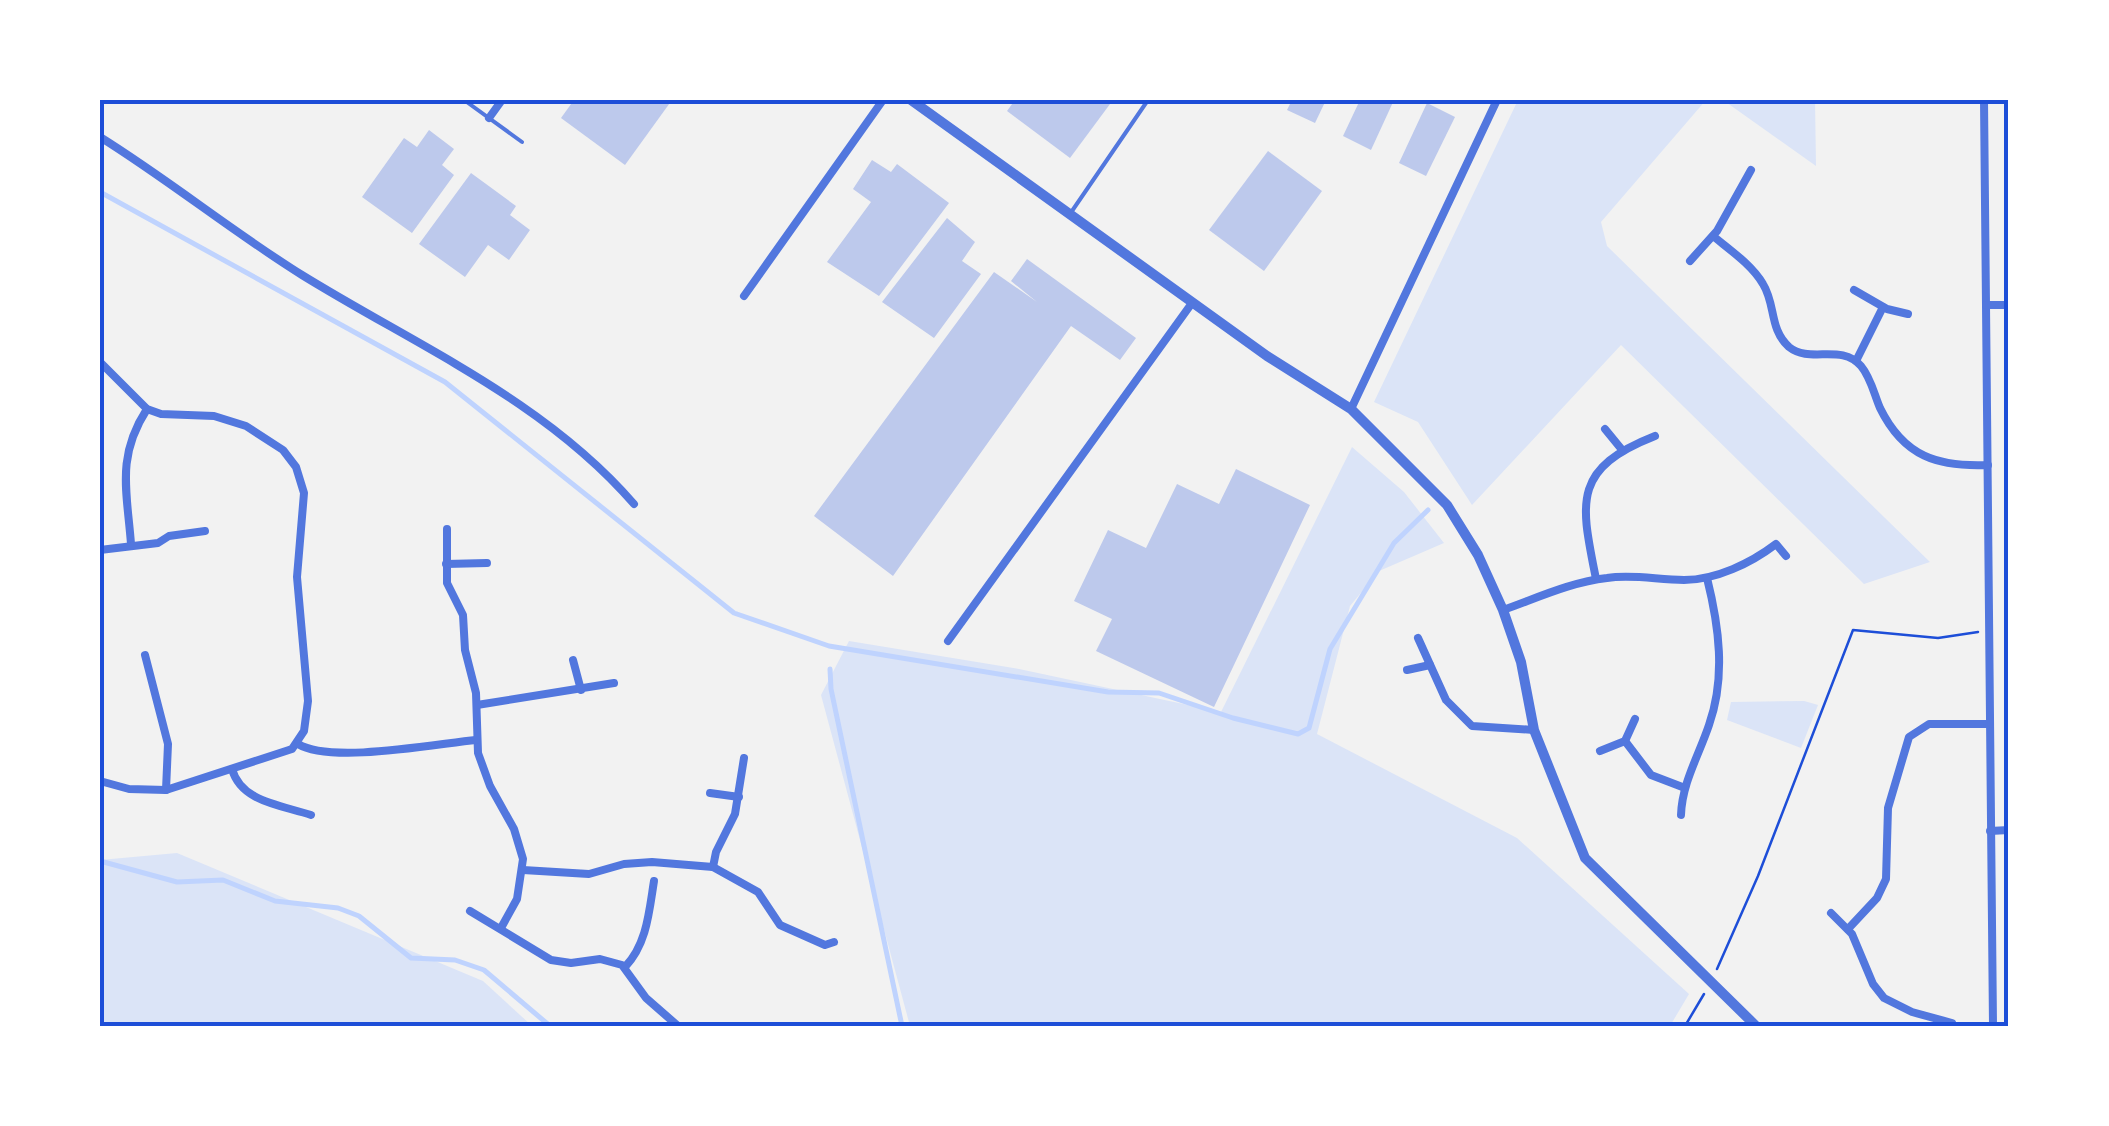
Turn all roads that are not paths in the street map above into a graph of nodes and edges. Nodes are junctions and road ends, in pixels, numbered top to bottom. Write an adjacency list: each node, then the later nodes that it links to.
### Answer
1 (464, 100): 8 (lane)
2 (502, 100): 8 (street)
3 (883, 100): 16 (street)
4 (911, 100): 12 (street)
5 (1148, 100): 12 (lane)
6 (1497, 100): 25 (street)
7 (1984, 100): 19 (street)
8 (489, 118): 10 (lane)
9 (100, 137): 30 (street)
10 (522, 142)
11 (1751, 170): 13 (street)
12 (1069, 214): 17 (street)
13 (1713, 236): 14 (street); 22 (street)
14 (1690, 261)
15 (1854, 290): 20 (street)
16 (744, 296)
17 (1192, 303): 25 (street); 42 (street)
18 (2009, 304): 19 (street)
19 (1986, 305): 29 (street)
20 (1882, 306): 21 (street); 22 (street)
21 (1908, 314)
22 (1856, 361): 29 (street)
23 (100, 362): 24 (street)
24 (147, 409): 33 (street); 55 (street)
25 (1351, 409): 40 (street)
26 (1605, 429): 28 (street)
27 (1655, 436): 28 (street)
28 (1622, 451): 39 (street)
29 (1988, 465): 51 (street)
30 (634, 504)
31 (447, 529): 37 (street)
32 (205, 531): 33 (street)
33 (131, 544): 34 (street)
34 (100, 550)
35 (1786, 556): 38 (street)
36 (487, 563): 37 (street)
37 (446, 564): 49 (street)
38 (1708, 578): 39 (street); 60 (street)
39 (1596, 580): 40 (street)
40 (1503, 610): 52 (street)
41 (1418, 638): 45 (street)
42 (948, 641)
43 (145, 655): 61 (street)
44 (574, 660): 48 (street)
45 (1430, 665): 46 (street); 52 (street)
46 (1407, 670)
47 (614, 683): 48 (street)
48 (580, 690): 49 (street)
49 (476, 705): 53 (street)
50 (1635, 719): 54 (street)
51 (1989, 724): 67 (street); 74 (street)
52 (1534, 730): 79 (street)
53 (476, 740): 55 (street); 69 (street)
54 (1625, 741): 56 (street); 60 (street)
55 (300, 742): 58 (street)
56 (1600, 751)
57 (744, 758): 63 (street)
58 (232, 769): 61 (street); 64 (street)
59 (100, 781): 61 (street)
60 (1685, 788): 65 (street)
61 (166, 790)
62 (710, 792): 63 (street)
63 (739, 798): 68 (street)
64 (310, 815)
65 (1681, 815)
66 (2009, 830): 67 (street)
67 (1990, 831): 80 (street)
68 (713, 867): 69 (street); 75 (street)
69 (523, 870): 73 (street)
70 (654, 882): 76 (street)
71 (470, 911): 73 (street)
72 (1830, 914): 74 (street)
73 (501, 928): 76 (street)
74 (1848, 929): 77 (street)
75 (834, 942)
76 (625, 967): 78 (street)
77 (1952, 1022)
78 (678, 1026)
79 (1756, 1026)
80 (1993, 1026)

